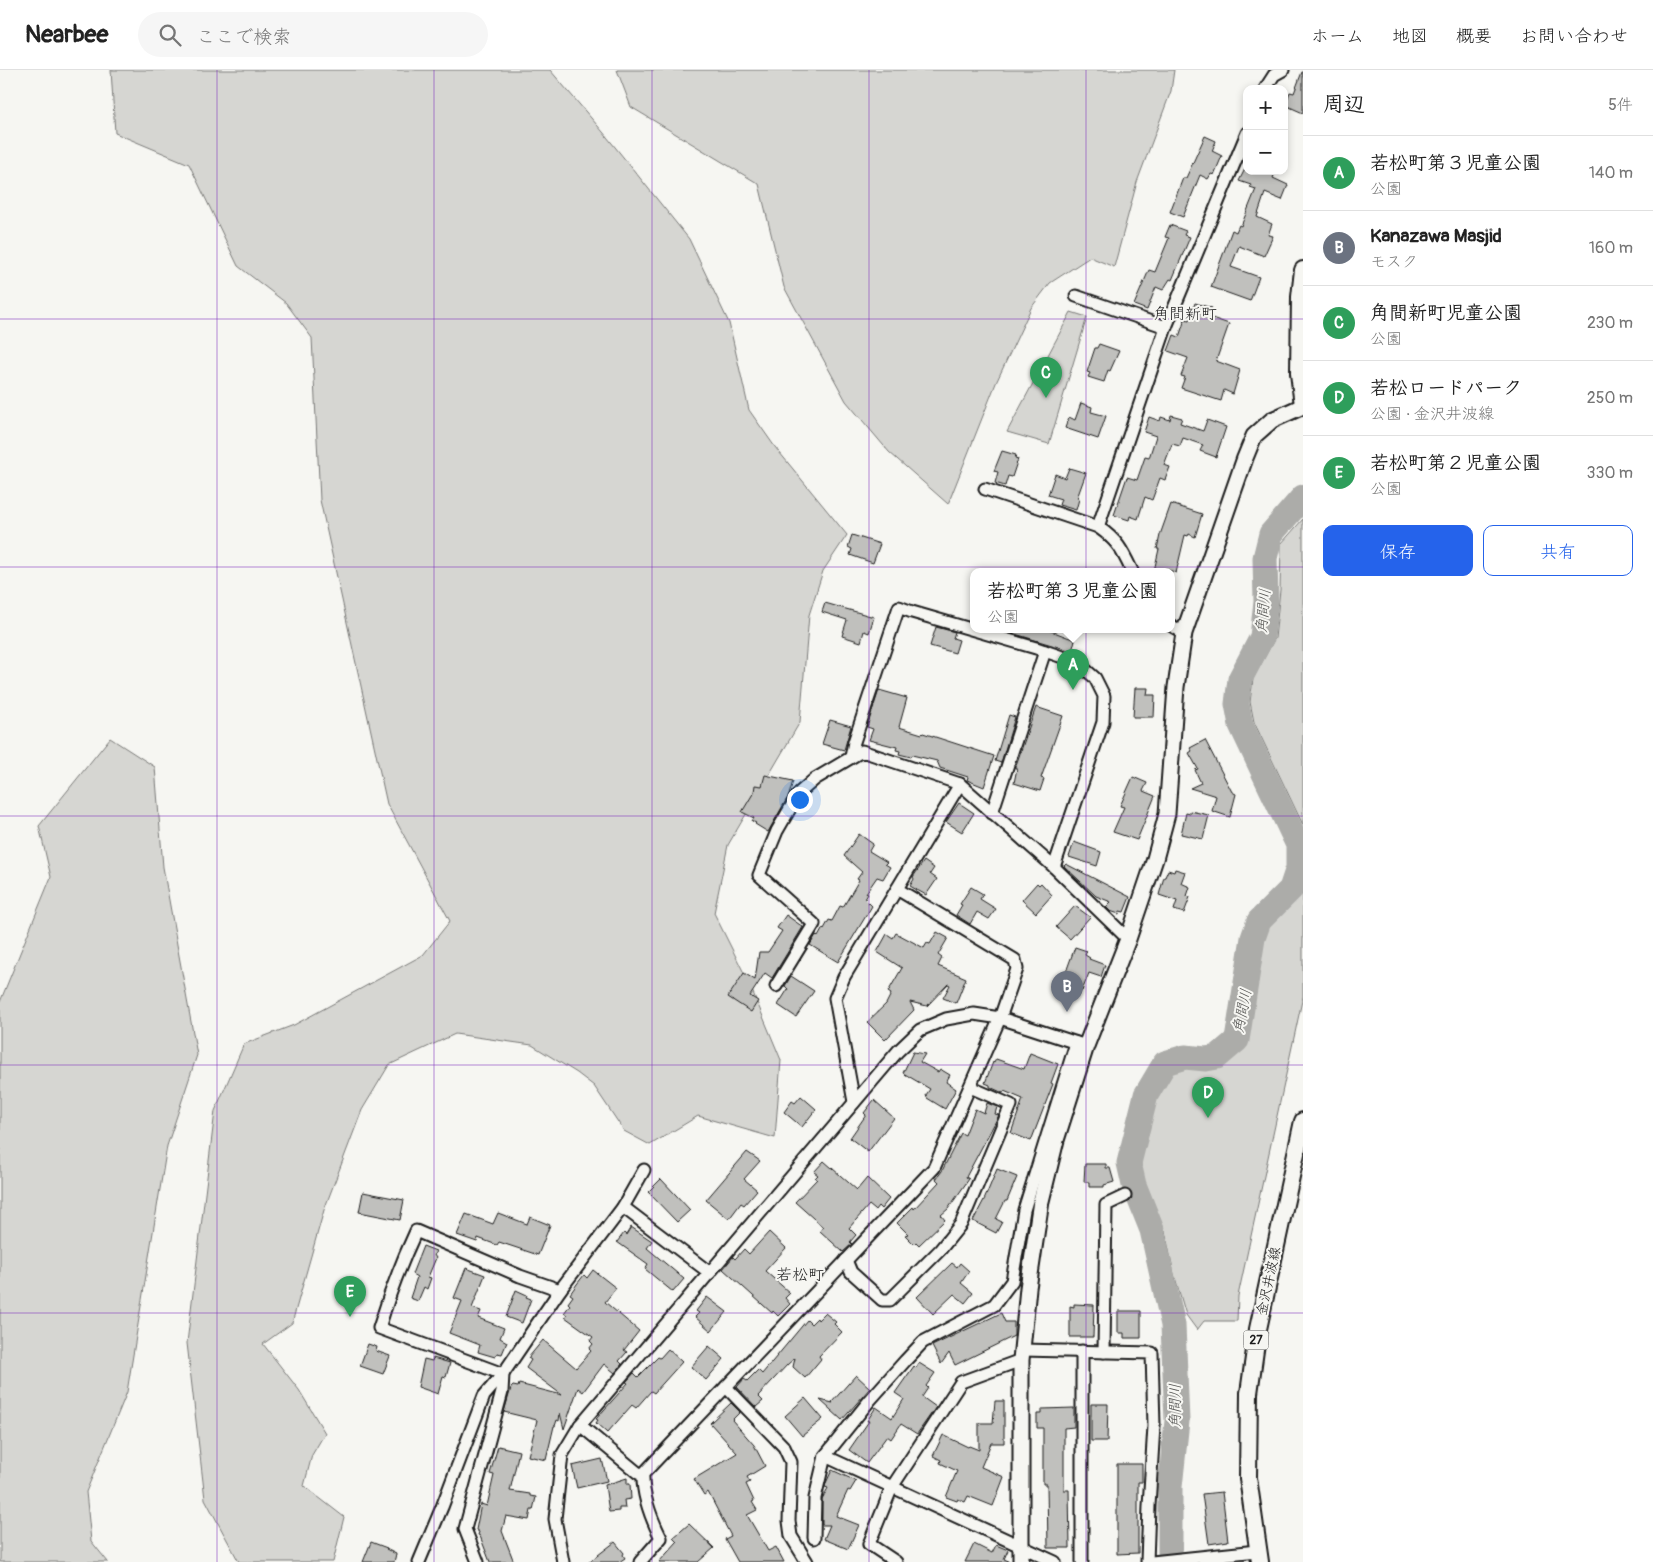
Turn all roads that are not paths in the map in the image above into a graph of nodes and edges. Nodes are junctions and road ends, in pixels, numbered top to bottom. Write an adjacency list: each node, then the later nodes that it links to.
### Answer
1 (1282, 70): 2 (street)
2 (1268, 85)
3 (1243, 143): 6 (street)
4 (1303, 270): 7 (main road)
5 (1076, 296): 6 (street)
6 (1166, 327): 9 (street)
7 (1303, 406): 12 (street)
8 (985, 489): 9 (street)
9 (1098, 527): 10 (street)
10 (1131, 568)
11 (970, 629): 15 (street)
12 (1178, 630): 20 (street)
13 (984, 633): 14 (street)
14 (1045, 651): 17 (street); 18 (street)
15 (851, 757): 16 (street); 21 (street)
16 (960, 784): 17 (street); 19 (street)
17 (992, 813): 18 (street)
18 (1054, 867): 20 (street)
19 (897, 889): 22 (street); 25 (street)
20 (1128, 939): 23 (street)
21 (776, 986)
22 (1000, 1018): 23 (street); 24 (street); 25 (street)
23 (1081, 1045): 35 (street); 39 (street)
24 (970, 1087): 30 (street); 30 (street)
25 (854, 1102): 31 (street)
26 (1303, 1121): 44 (main road, 金沢井波線 / 27)
27 (644, 1170): 29 (street)
28 (1125, 1196): 34 (street)
29 (623, 1207): 31 (street); 32 (street)
30 (846, 1260): 37 (street)
31 (710, 1273): 38 (street)
32 (560, 1290): 36 (street); 36 (street)
33 (1082, 1351): 34 (street); 35 (street); 53 (street)
34 (1104, 1352): 54 (street)
35 (1021, 1355): 41 (street); 43 (street)
36 (503, 1374): 45 (street); 46 (street)
37 (726, 1387): 40 (street); 49 (street)
38 (580, 1425): 40 (street); 47 (street)
39 (825, 1456): 41 (street); 42 (street)
40 (643, 1474): 48 (street)
41 (892, 1487): 43 (street); 50 (street)
42 (814, 1538)
43 (1020, 1546): 51 (street); 52 (street)
44 (1259, 1556): 55 (street)
45 (419, 1562)
46 (478, 1562)
47 (562, 1562)
48 (640, 1562)
49 (807, 1562)
50 (896, 1562)
51 (1021, 1562)
52 (1055, 1562)
53 (1082, 1562)
54 (1147, 1562)
55 (1156, 1562)

